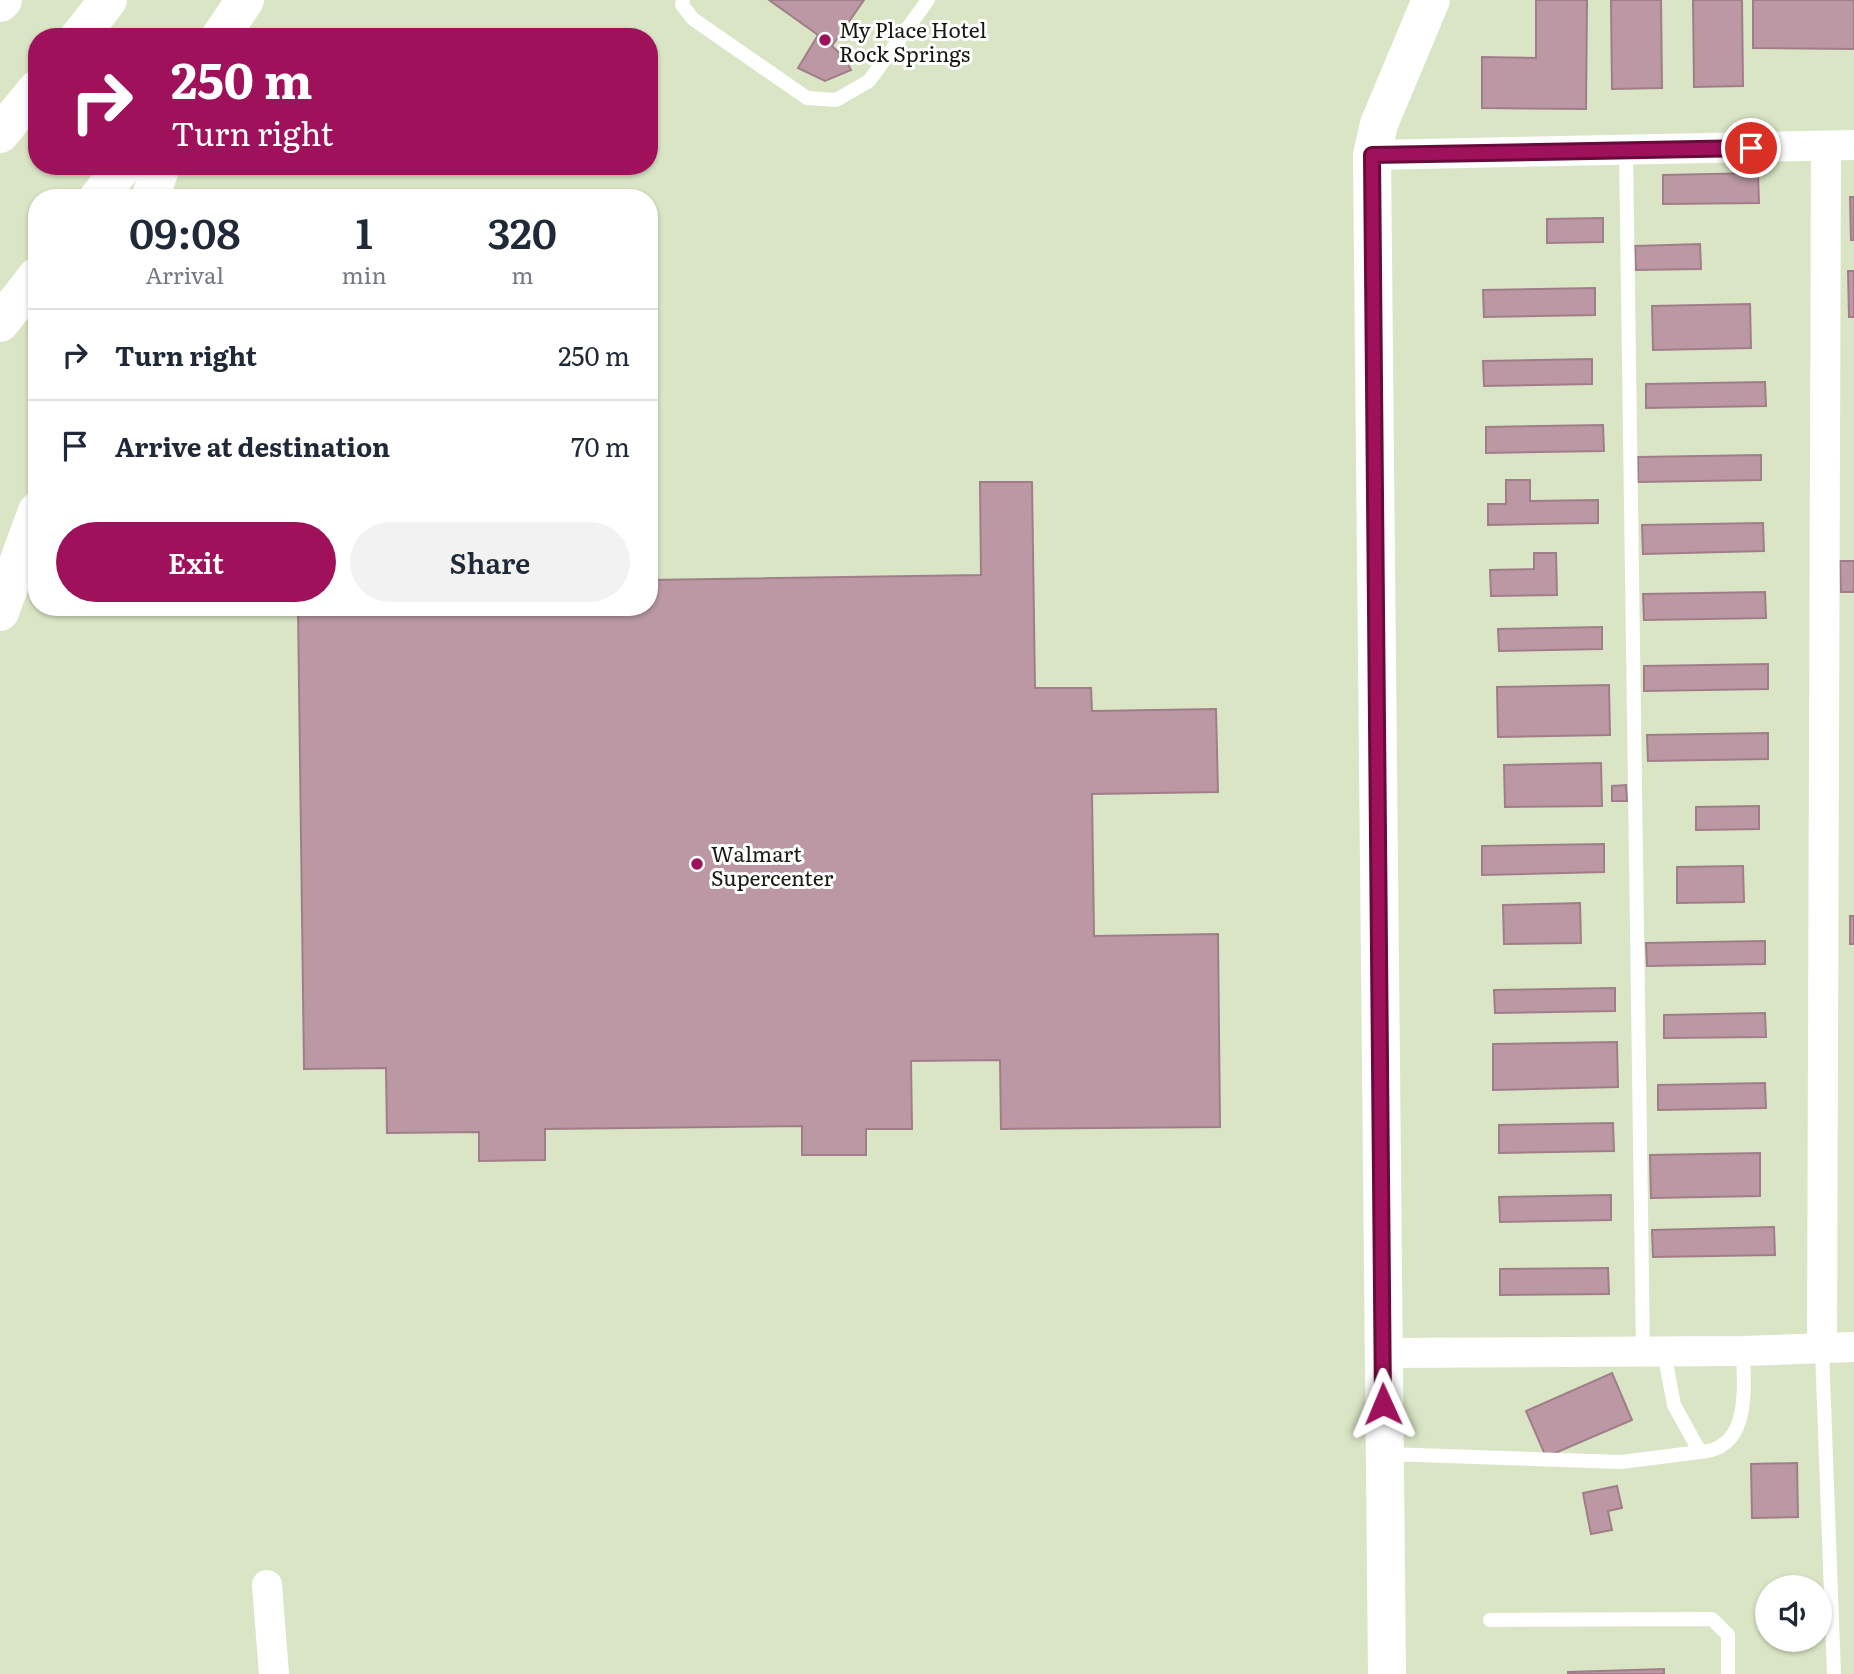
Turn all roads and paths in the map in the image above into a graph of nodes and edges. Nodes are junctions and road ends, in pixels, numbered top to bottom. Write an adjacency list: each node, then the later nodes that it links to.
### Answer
1 (108, 0): 6 (main road)
2 (245, 0): 7 (main road)
3 (683, 0): 4 (lane)
4 (928, 0)
5 (1431, 0): 12 (main road)
6 (86, 28)
7 (226, 28)
8 (28, 100): 9 (main road)
9 (0, 134)
10 (1840, 145): 11 (street); 20 (street)
11 (1626, 150): 12 (street); 22 (lane)
12 (1372, 155): 23 (main road)
13 (116, 175): 14 (main road)
14 (105, 189)
15 (28, 287): 16 (main road)
16 (0, 323)
17 (28, 536): 18 (main road)
18 (0, 612)
19 (1854, 1347): 20 (street)
20 (1822, 1350): 21 (street); 31 (lane)
21 (1743, 1351): 22 (street); 24 (lane)
22 (1654, 1352): 23 (street); 24 (lane)
23 (1382, 1353): 25 (main road)
24 (1700, 1452): 25 (lane)
25 (1384, 1454): 29 (main road)
26 (267, 1585): 28 (street)
27 (1490, 1620): 30 (lane)
28 (274, 1674)
29 (1387, 1674)
30 (1728, 1674)
31 (1834, 1674)

